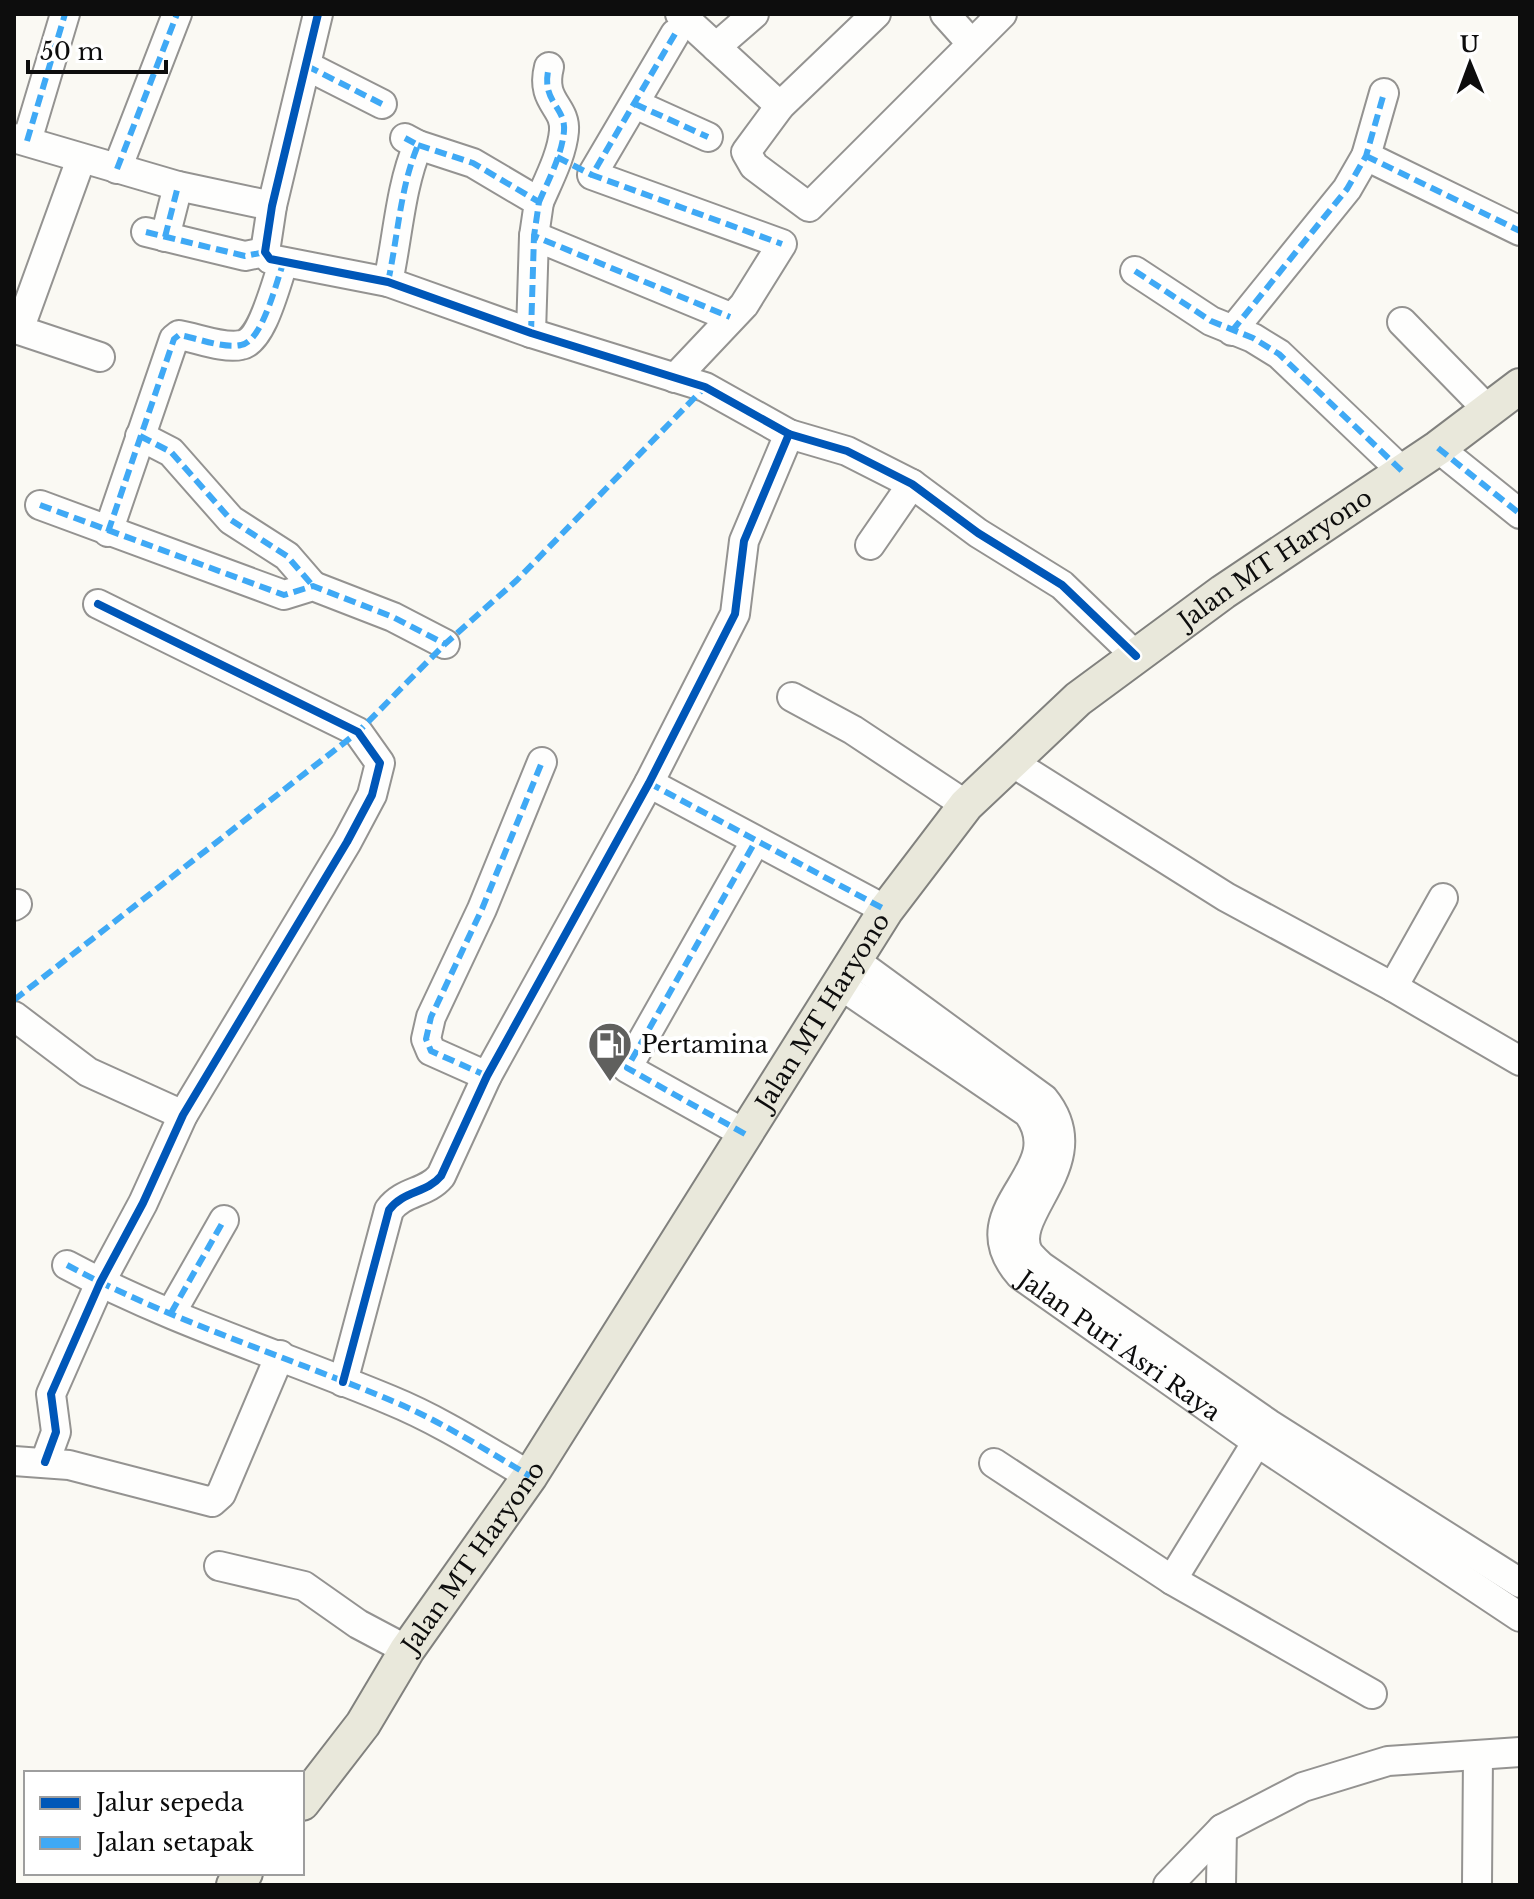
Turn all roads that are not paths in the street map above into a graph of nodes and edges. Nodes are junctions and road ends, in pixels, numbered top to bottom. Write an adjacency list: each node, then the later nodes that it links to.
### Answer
1 (65, 14): 18 (street)
2 (177, 14): 22 (street)
3 (318, 14): 11 (street)
4 (754, 14): 10 (street)
5 (876, 14): 16 (street)
6 (945, 14): 9 (street)
7 (1002, 14): 9 (street)
8 (678, 24): 10 (street); 15 (street)
9 (971, 43): 16 (street)
10 (716, 47): 16 (street)
11 (307, 66): 14 (street); 26 (street)
12 (549, 67): 20 (street)
13 (1384, 93): 19 (street)
14 (382, 104)
15 (635, 104): 17 (street); 23 (street)
16 (780, 106)
17 (708, 137)
18 (21, 140): 21 (street)
19 (1366, 156): 27 (street); 34 (street)
20 (557, 157): 23 (street); 25 (street)
21 (81, 159): 22 (street); 36 (street)
22 (117, 169): 24 (street)
23 (592, 175): 32 (street)
24 (178, 186): 26 (street); 29 (street)
25 (539, 202): 28 (street); 31 (street)
26 (272, 206): 29 (street)
27 (1520, 231)
28 (534, 236): 32 (street); 35 (street)
29 (274, 258): 31 (street); 41 (street)
30 (1135, 271): 34 (street)
31 (388, 282): 35 (street)
32 (730, 317): 37 (street)
33 (1402, 322): 39 (street)
34 (1232, 331): 43 (street)
35 (531, 333): 37 (street)
36 (100, 357)
37 (675, 378): 40 (street)
38 (1520, 386): 39 (main road, Jalan MT Haryono)
39 (1488, 410): 42 (main road, Jalan MT Haryono)
40 (789, 434): 44 (street); 56 (street)
41 (140, 436): 47 (street); 49 (street)
42 (1438, 448): 43 (main road, Jalan MT Haryono); 46 (street)
43 (1402, 471): 52 (main road, Jalan MT Haryono)
44 (912, 484): 48 (street); 52 (street)
45 (40, 505): 47 (street)
46 (1520, 514)
47 (108, 532): 49 (street)
48 (870, 545)
49 (313, 586): 51 (street)
50 (98, 604): 66 (street)
51 (445, 644)
52 (1136, 656): 54 (main road, Jalan MT Haryono)
53 (792, 697): 57 (street)
54 (1010, 761): 57 (main road, Jalan MT Haryono); 62 (street)
55 (542, 762): 65 (street)
56 (649, 783): 58 (street); 65 (street)
57 (966, 805): 60 (main road, Jalan MT Haryono)
58 (755, 842): 60 (street); 67 (street)
59 (1443, 898): 62 (street)
60 (886, 910): 61 (main road, Jalan MT Haryono)
61 (847, 972): 67 (main road, Jalan MT Haryono); 74 (street, Jalan Puri Asri Raya)
62 (1393, 987): 64 (street)
63 (14, 1016): 66 (street)
64 (1520, 1061)
65 (487, 1076): 73 (street)
66 (183, 1115): 70 (street)
67 (745, 1134): 78 (main road, Jalan MT Haryono)
68 (224, 1220): 71 (street)
69 (67, 1265): 70 (street)
70 (100, 1283): 71 (street); 76 (street)
71 (171, 1313): 72 (street)
72 (280, 1355): 73 (street); 76 (street)
73 (343, 1382): 78 (street)
74 (1263, 1433): 80 (street); 81 (street, Jalan Puri Asri Raya); 82 (street, Jalan Puri Asri Raya)
75 (14, 1461): 76 (street)
76 (45, 1462)
77 (994, 1463): 80 (street)
78 (530, 1476): 83 (main road, Jalan MT Haryono)
79 (219, 1566): 83 (street)
80 (1172, 1580): 84 (street)
81 (1520, 1583)
82 (1520, 1617)
83 (407, 1650): 87 (main road, Jalan MT Haryono)
84 (1372, 1694)
85 (1520, 1752): 86 (street)
86 (1478, 1755): 88 (street); 91 (street)
87 (304, 1800)
88 (1222, 1829): 89 (street); 90 (street)
89 (1168, 1885)
90 (1221, 1885)
91 (1477, 1885)

